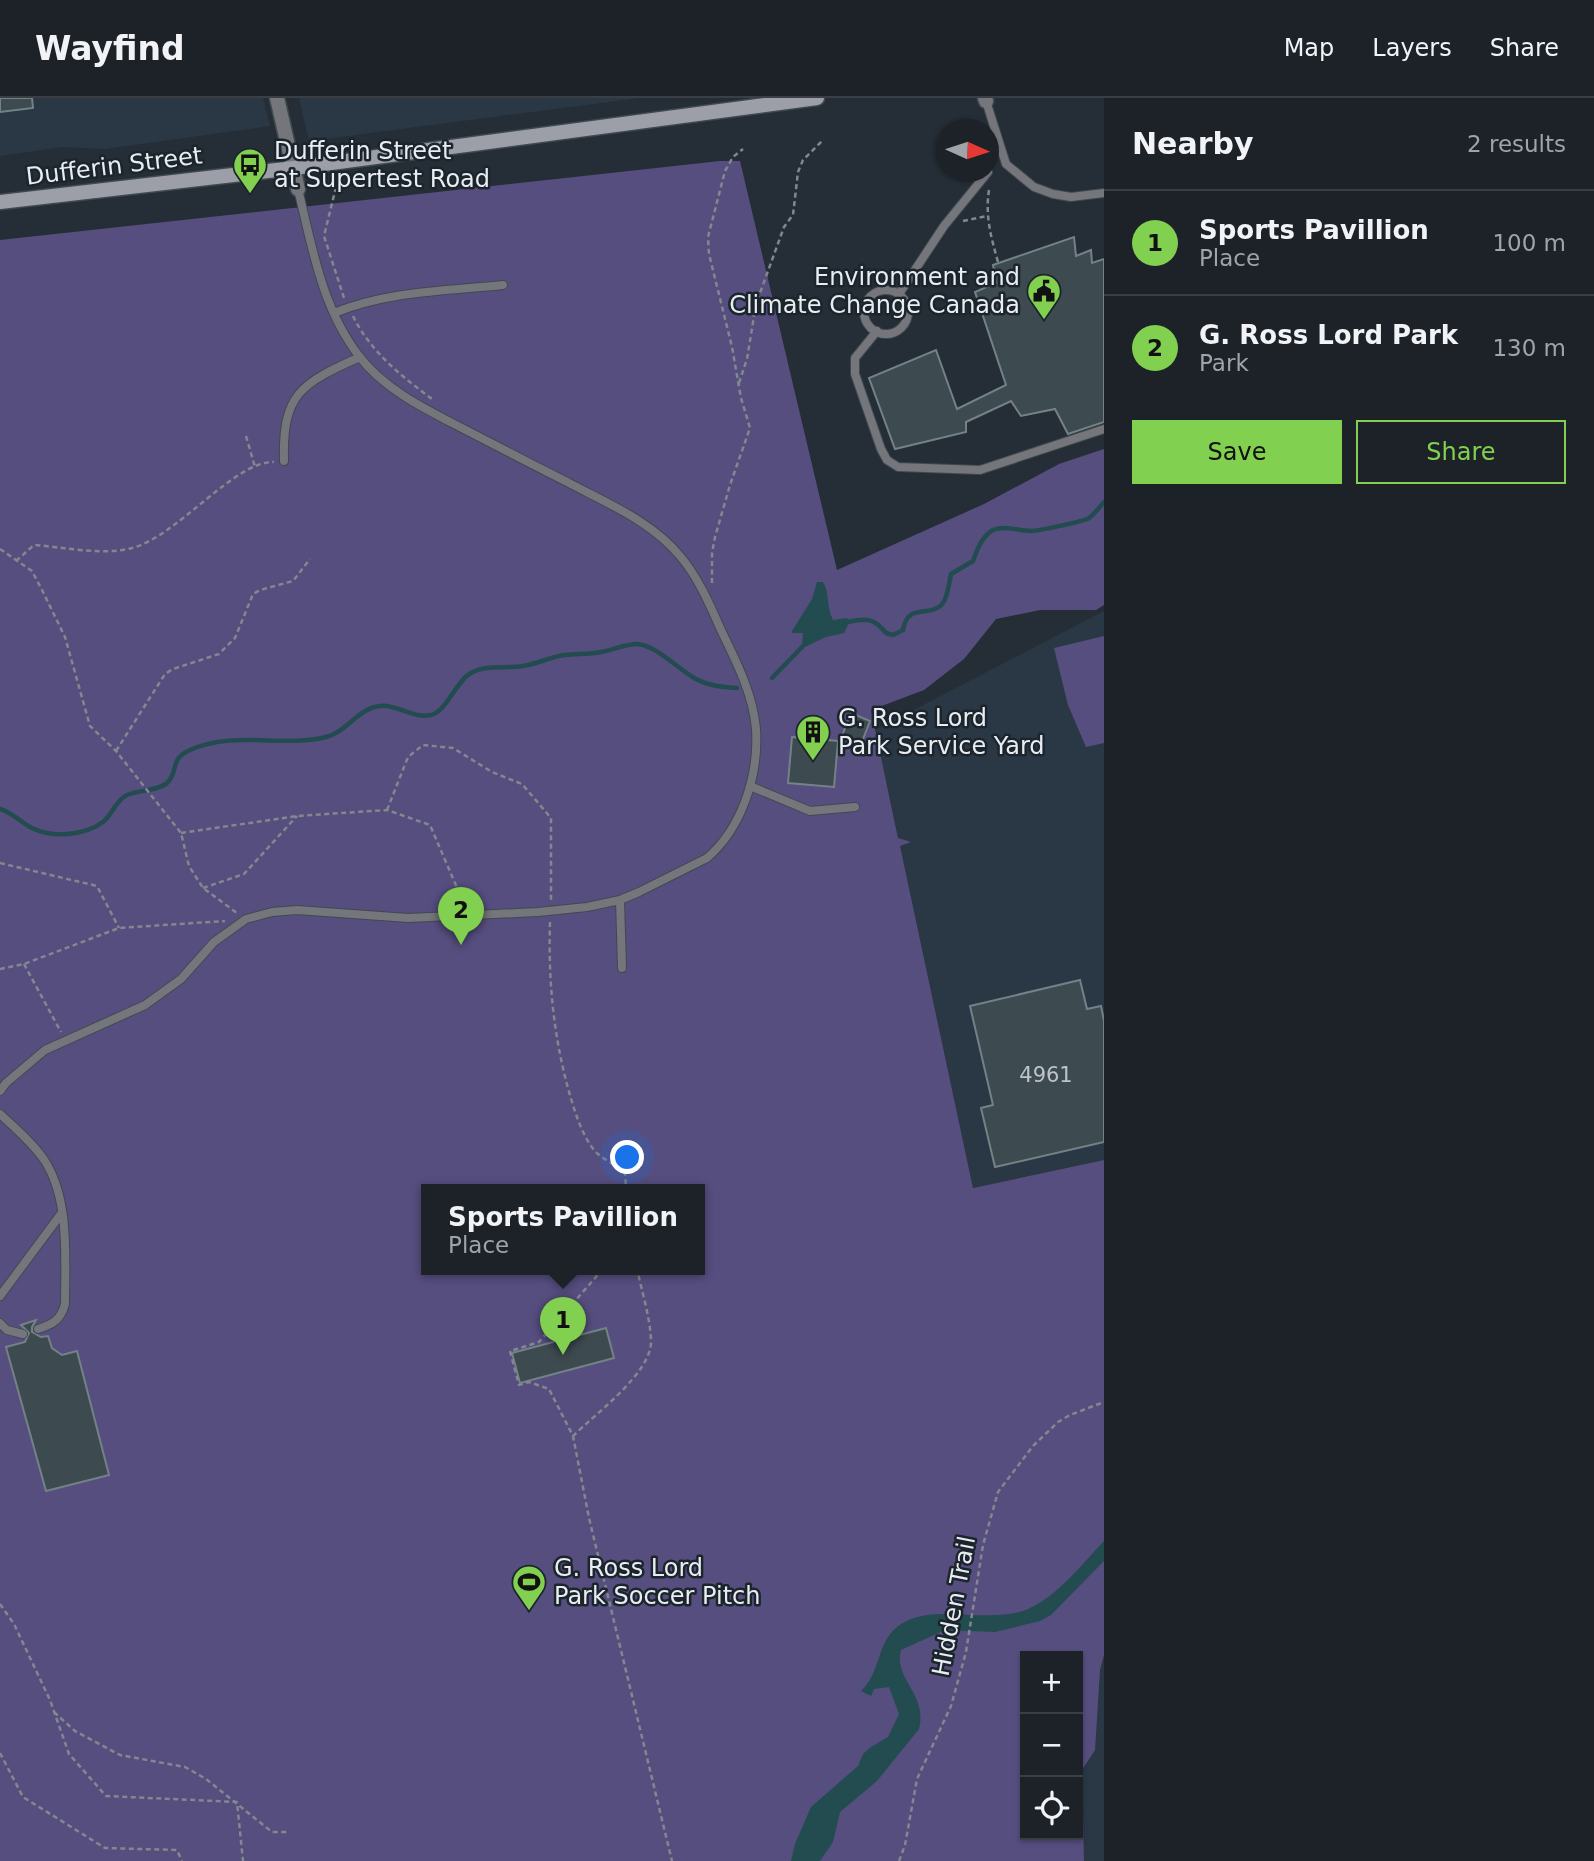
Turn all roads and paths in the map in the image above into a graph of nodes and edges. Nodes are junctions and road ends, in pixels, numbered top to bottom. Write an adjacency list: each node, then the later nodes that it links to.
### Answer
1 (277, 98): 8 (street)
2 (817, 98): 8 (main road, Dufferin Street)
3 (985, 99): 6 (lane)
4 (823, 140): 24 (path)
5 (743, 149): 24 (path)
6 (1006, 164): 7 (lane); 13 (lane)
7 (999, 167)
8 (294, 168): 12 (street); 14 (main road, Dufferin Street)
9 (981, 182): 16 (lane)
10 (989, 182): 15 (path)
11 (336, 187): 20 (path)
12 (298, 189): 21 (lane)
13 (1104, 193)
14 (0, 202)
15 (987, 216): 16 (path); 17 (path)
16 (944, 226): 19 (lane)
17 (998, 262)
18 (503, 285): 20 (lane)
19 (899, 294): 22 (lane); 22 (lane)
20 (348, 307): 21 (lane); 25 (path)
21 (334, 313): 23 (lane)
22 (877, 331): 26 (lane)
23 (359, 357): 28 (lane); 35 (lane)
24 (738, 384): 35 (path)
25 (440, 404)
26 (1104, 429)
27 (246, 436): 29 (path)
28 (284, 461): 29 (path)
29 (255, 467): 32 (path)
30 (0, 549): 32 (path)
31 (310, 559): 36 (path)
32 (16, 561): 36 (path)
33 (705, 579): 34 (path)
34 (708, 587)
35 (712, 610): 37 (lane)
36 (116, 751): 41 (path)
37 (750, 786): 38 (lane); 44 (lane)
38 (855, 807)
39 (387, 810): 40 (path); 45 (path); 46 (path)
40 (297, 816): 41 (path); 43 (path)
41 (181, 833): 43 (path)
42 (0, 863): 48 (path)
43 (203, 888): 47 (path)
44 (620, 900): 45 (lane); 50 (lane)
45 (551, 911): 46 (lane); 56 (path)
46 (469, 916): 47 (lane)
47 (246, 919): 48 (path); 52 (lane)
48 (119, 928): 49 (path)
49 (24, 964): 51 (path); 52 (path)
50 (622, 968)
51 (0, 970)
52 (65, 1040): 53 (lane)
53 (0, 1091)
54 (0, 1114): 58 (lane)
55 (623, 1148): 56 (path)
56 (625, 1172): 57 (path)
57 (626, 1184)
58 (61, 1214): 61 (lane); 63 (lane)
59 (598, 1275): 66 (path)
60 (638, 1275): 66 (path)
61 (0, 1296)
62 (0, 1323): 64 (lane)
63 (38, 1329)
64 (23, 1334)
65 (1104, 1402): 75 (path, Hidden Trail)
66 (573, 1436): 74 (path)
67 (0, 1604): 68 (path)
68 (52, 1710): 70 (path); 70 (path)
69 (0, 1753): 72 (path)
70 (237, 1802): 71 (path); 73 (path)
71 (288, 1832)
72 (182, 1861)
73 (243, 1861)
74 (672, 1861)
75 (899, 1861)

